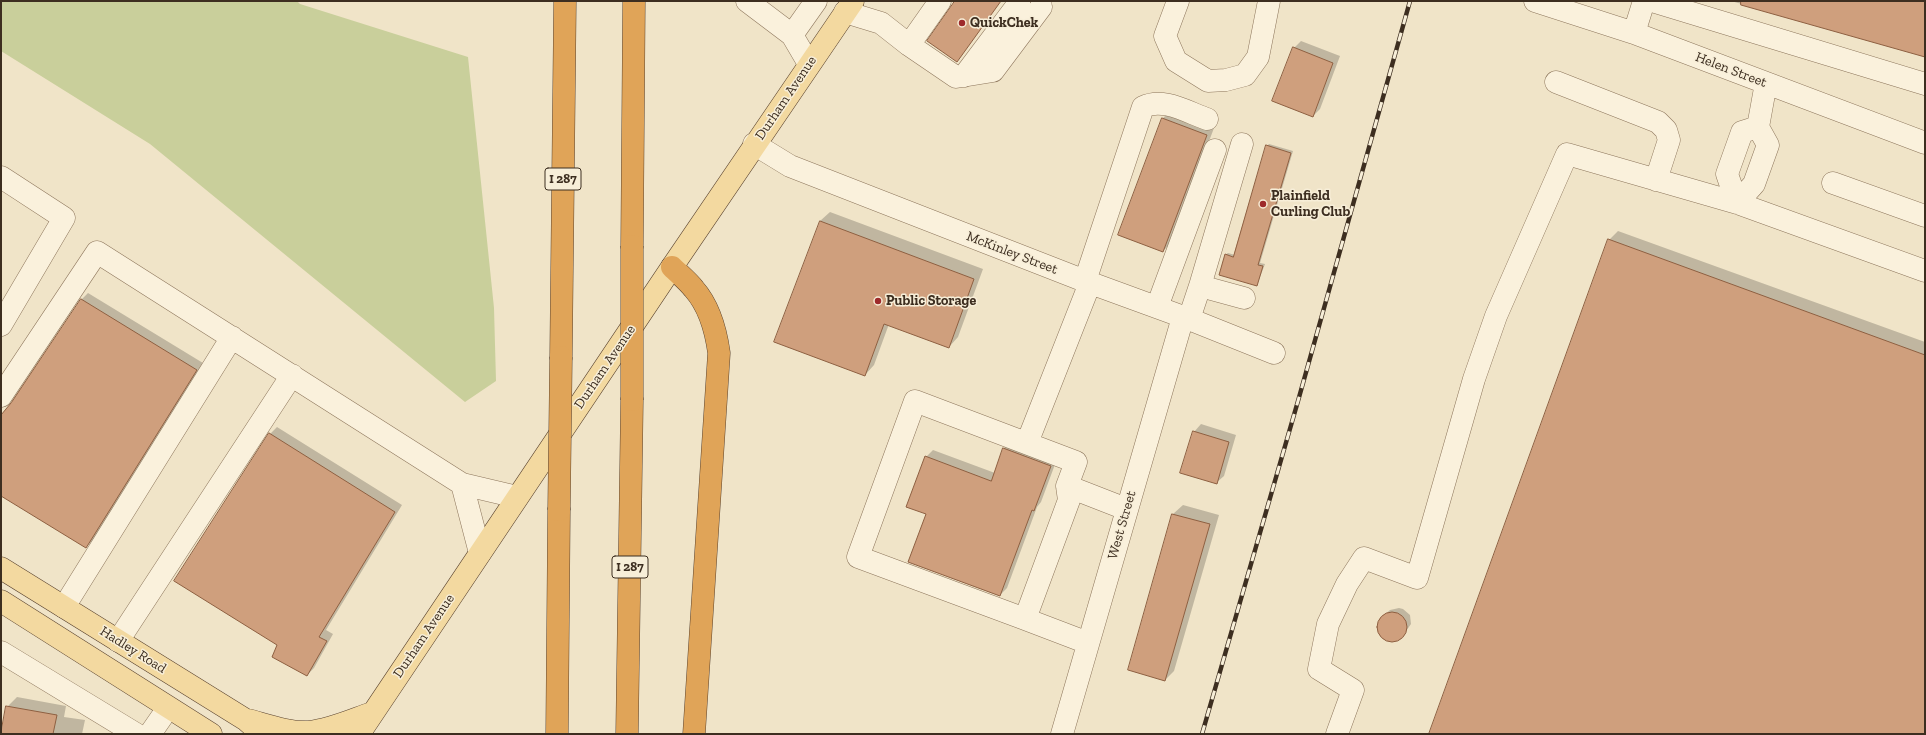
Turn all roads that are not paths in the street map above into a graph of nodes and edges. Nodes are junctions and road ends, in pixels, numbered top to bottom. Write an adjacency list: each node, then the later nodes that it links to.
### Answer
1 (565, 1): 65 (highway, I 287, bridge)
2 (634, 1): 66 (highway, I 287, bridge)
3 (747, 1): 15 (street)
4 (816, 1): 15 (street)
5 (940, 1): 16 (street)
6 (1178, 1): 7 (street)
7 (1269, 1)
8 (1535, 1): 14 (street, Helen Street)
9 (1644, 1): 14 (street)
10 (1652, 1): 21 (street)
11 (1017, 2): 12 (street); 18 (street)
12 (1045, 4): 18 (street)
13 (849, 6): 16 (street); 17 (main road, Durham Avenue)
14 (1634, 33): 20 (street, Helen Street)
15 (792, 34): 17 (street)
16 (909, 45): 18 (street)
17 (809, 64): 25 (main road, Durham Avenue)
18 (964, 76)
19 (1556, 82): 29 (street)
20 (1766, 83): 23 (street); 24 (street, Helen Street)
21 (1925, 84)
22 (1207, 119): 35 (street)
23 (1758, 127): 31 (street); 31 (street)
24 (1924, 138)
25 (754, 144): 33 (main road, Durham Avenue); 35 (street, McKinley Street)
26 (1242, 144): 36 (street, West Street)
27 (1215, 150): 38 (street)
28 (1, 177): 40 (street)
29 (1656, 180): 31 (street); 69 (street)
30 (1833, 183): 32 (street)
31 (1737, 203): 34 (street)
32 (1925, 216)
33 (672, 267): 48 (main road, Durham Avenue); 67 (highway)
34 (1925, 271)
35 (1087, 282): 38 (street, McKinley Street); 45 (street)
36 (1200, 286): 37 (street); 39 (street, West Street)
37 (1244, 298)
38 (1157, 307): 39 (street, McKinley Street)
39 (1186, 318): 42 (street, McKinley Street); 49 (street, West Street)
40 (1, 325)
41 (232, 337): 43 (street); 44 (street); 53 (street)
42 (1274, 353)
43 (292, 375): 46 (street); 55 (street)
44 (1, 396)
45 (1027, 443): 47 (street); 54 (street)
46 (462, 484): 48 (street); 50 (street)
47 (1067, 486): 49 (street); 54 (street)
48 (517, 497): 50 (main road, Durham Avenue)
49 (1126, 509): 56 (street, West Street)
50 (480, 552): 59 (main road, Durham Avenue)
51 (1, 568): 53 (main road, Hadley Road)
52 (1, 601): 58 (main road)
53 (64, 607): 55 (main road, Hadley Road)
54 (1025, 619): 56 (street)
55 (118, 640): 60 (main road, Hadley Road)
56 (1088, 643): 68 (street, West Street)
57 (1, 652): 61 (street)
58 (168, 708): 62 (street); 63 (main road)
59 (372, 713): 60 (main road, Hadley Road); 64 (main road, Durham Avenue)
60 (254, 727)
61 (136, 734)
62 (150, 734)
63 (211, 734)
64 (359, 734)
65 (557, 734)
66 (628, 734)
67 (694, 734)
68 (1062, 734)
69 (1337, 734)

